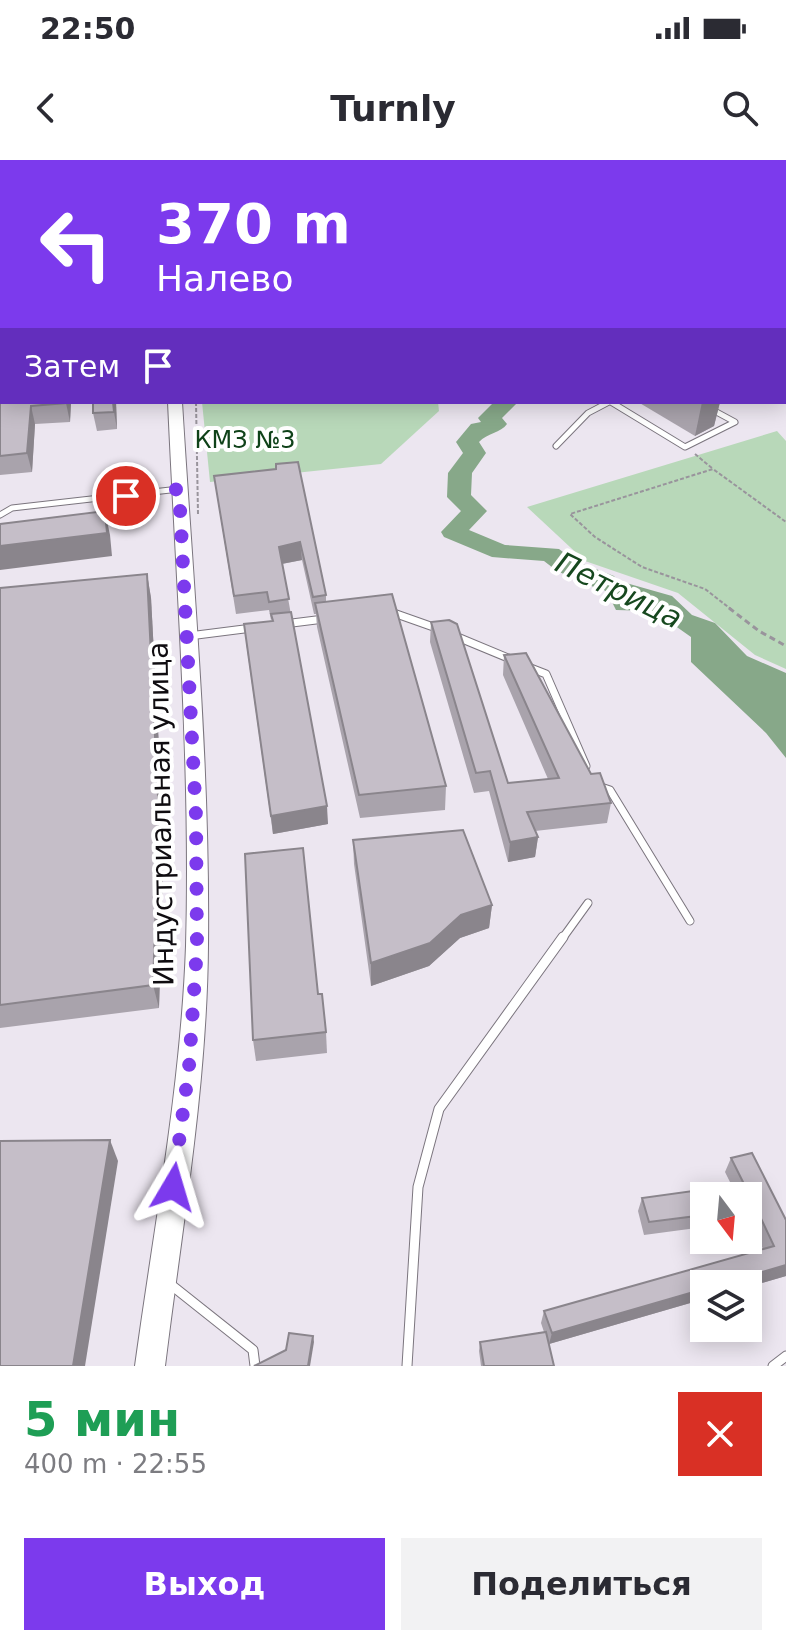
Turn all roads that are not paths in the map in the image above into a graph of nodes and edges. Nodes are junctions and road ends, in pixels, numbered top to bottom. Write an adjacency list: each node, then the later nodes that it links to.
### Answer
1 (175, 404): 6 (main road, Индустриальная улица)
2 (606, 404): 5 (lane)
3 (613, 404): 4 (lane)
4 (702, 404)
5 (556, 446)
6 (179, 489): 7 (lane); 12 (main road, Индустриальная улица)
7 (0, 515)
8 (380, 612): 13 (lane)
9 (336, 618): 10 (lane)
10 (276, 625)
11 (261, 627): 12 (lane)
12 (187, 636): 17 (main road, Индустриальная улица)
13 (588, 771)
14 (594, 785): 16 (lane)
15 (588, 903): 21 (lane)
16 (690, 921)
17 (161, 1277): 19 (main road, Индустриальная улица); 20 (lane)
18 (786, 1356): 22 (lane)
19 (150, 1366)
20 (255, 1366)
21 (407, 1366)
22 (773, 1366)

